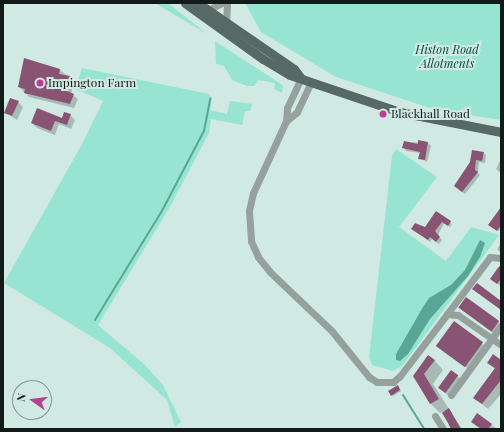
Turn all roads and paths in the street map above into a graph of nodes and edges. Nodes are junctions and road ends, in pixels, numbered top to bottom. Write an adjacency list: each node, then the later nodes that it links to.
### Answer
1 (185, 3): 6 (main road)
2 (198, 3): 5 (main road)
3 (222, 3): 5 (street)
4 (227, 3): 7 (street)
5 (209, 7): 6 (street); 7 (main road)
6 (199, 13): 7 (main road)
7 (223, 26): 8 (main road)
8 (301, 78): 9 (main road); 10 (street)
9 (311, 82): 10 (street); 11 (main road)
10 (286, 121): 13 (street)
11 (501, 132)
12 (501, 258): 13 (street)
13 (447, 314): 15 (street)
14 (501, 326): 15 (street)
15 (492, 339): 16 (street); 17 (street)
16 (501, 345)
17 (451, 395)
18 (435, 416): 19 (street)
19 (443, 429)

